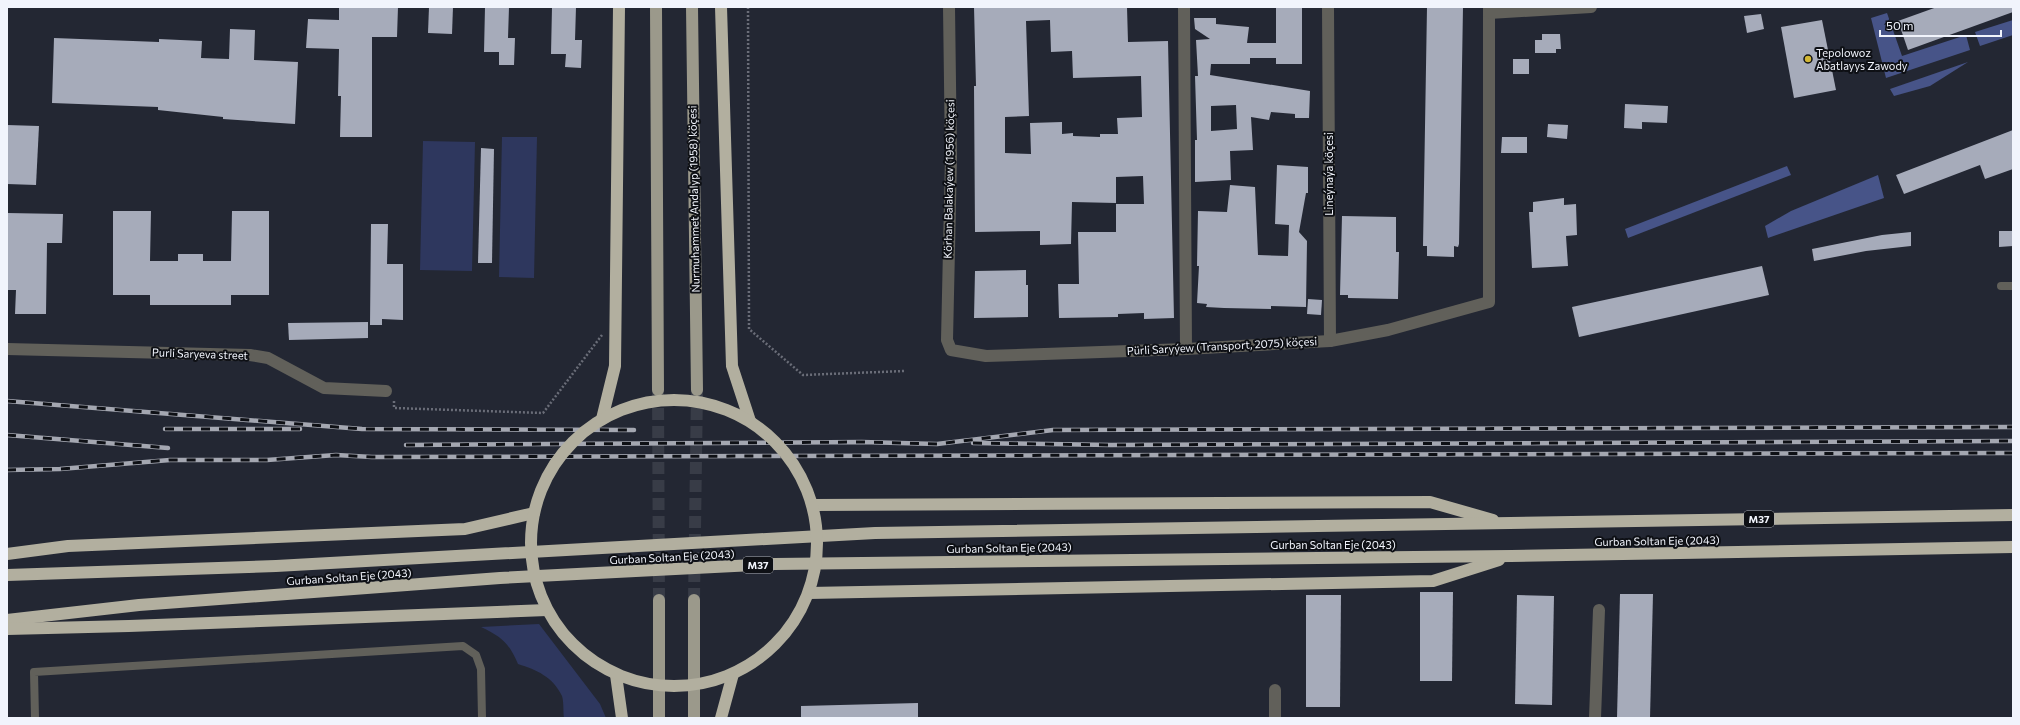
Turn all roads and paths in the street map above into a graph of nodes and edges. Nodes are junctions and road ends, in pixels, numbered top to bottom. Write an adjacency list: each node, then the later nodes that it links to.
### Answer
1 (619, 7): 22 (highway)
2 (656, 7): 19 (main road)
3 (692, 7): 20 (main road, Nurmuhammet Andalyp (1958) köçesi)
4 (721, 7): 23 (highway)
5 (748, 7): 18 (path)
6 (948, 7): 17 (street, Körhan Balakaýew (1956) köçesi)
7 (1184, 7): 16 (street)
8 (1328, 7): 14 (street, Lineýnaýa köçesi)
9 (1591, 7): 10 (street)
10 (1489, 10): 14 (street, Pürli Saryýew (Transport, 2075) köçesi)
11 (2001, 286): 12 (lane)
12 (2013, 286)
13 (604, 332): 21 (path)
14 (1330, 341): 16 (street, Pürli Saryýew (Transport, 2075) köçesi)
15 (7, 349): 21 (street, Purli Saryeva street)
16 (1186, 349): 17 (street, Pürli Saryýew (Transport, 2075) köçesi)
17 (951, 350)
18 (905, 371)
19 (658, 390)
20 (697, 390)
21 (390, 394)
22 (602, 420): 23 (highway, bridge); 25 (highway, bridge)
23 (750, 421): 24 (highway, bridge)
24 (814, 505): 27 (highway); 32 (highway, bridge)
25 (534, 513): 29 (highway); 35 (highway, bridge)
26 (2013, 515): 27 (highway, Gurban Soltan Eje (2043) / M37)
27 (1506, 523): 31 (highway, Gurban Soltan Eje (2043) / M37)
28 (2013, 547): 30 (highway, Gurban Soltan Eje (2043) / M37)
29 (7, 554)
30 (1511, 556): 32 (highway); 37 (highway, Gurban Soltan Eje (2043) / M37)
31 (7, 575)
32 (809, 593): 39 (highway, bridge)
33 (659, 600): 45 (main road)
34 (694, 600): 46 (main road)
35 (547, 610): 38 (highway); 40 (highway, bridge)
36 (1599, 610): 49 (street)
37 (7, 620)
38 (7, 629)
39 (733, 674): 40 (highway, bridge); 47 (highway)
40 (616, 675): 44 (highway)
41 (1275, 690): 48 (street)
42 (35, 718): 43 (lane)
43 (482, 718)
44 (622, 718)
45 (659, 718)
46 (694, 718)
47 (721, 718)
48 (1275, 718)
49 (1596, 718)

